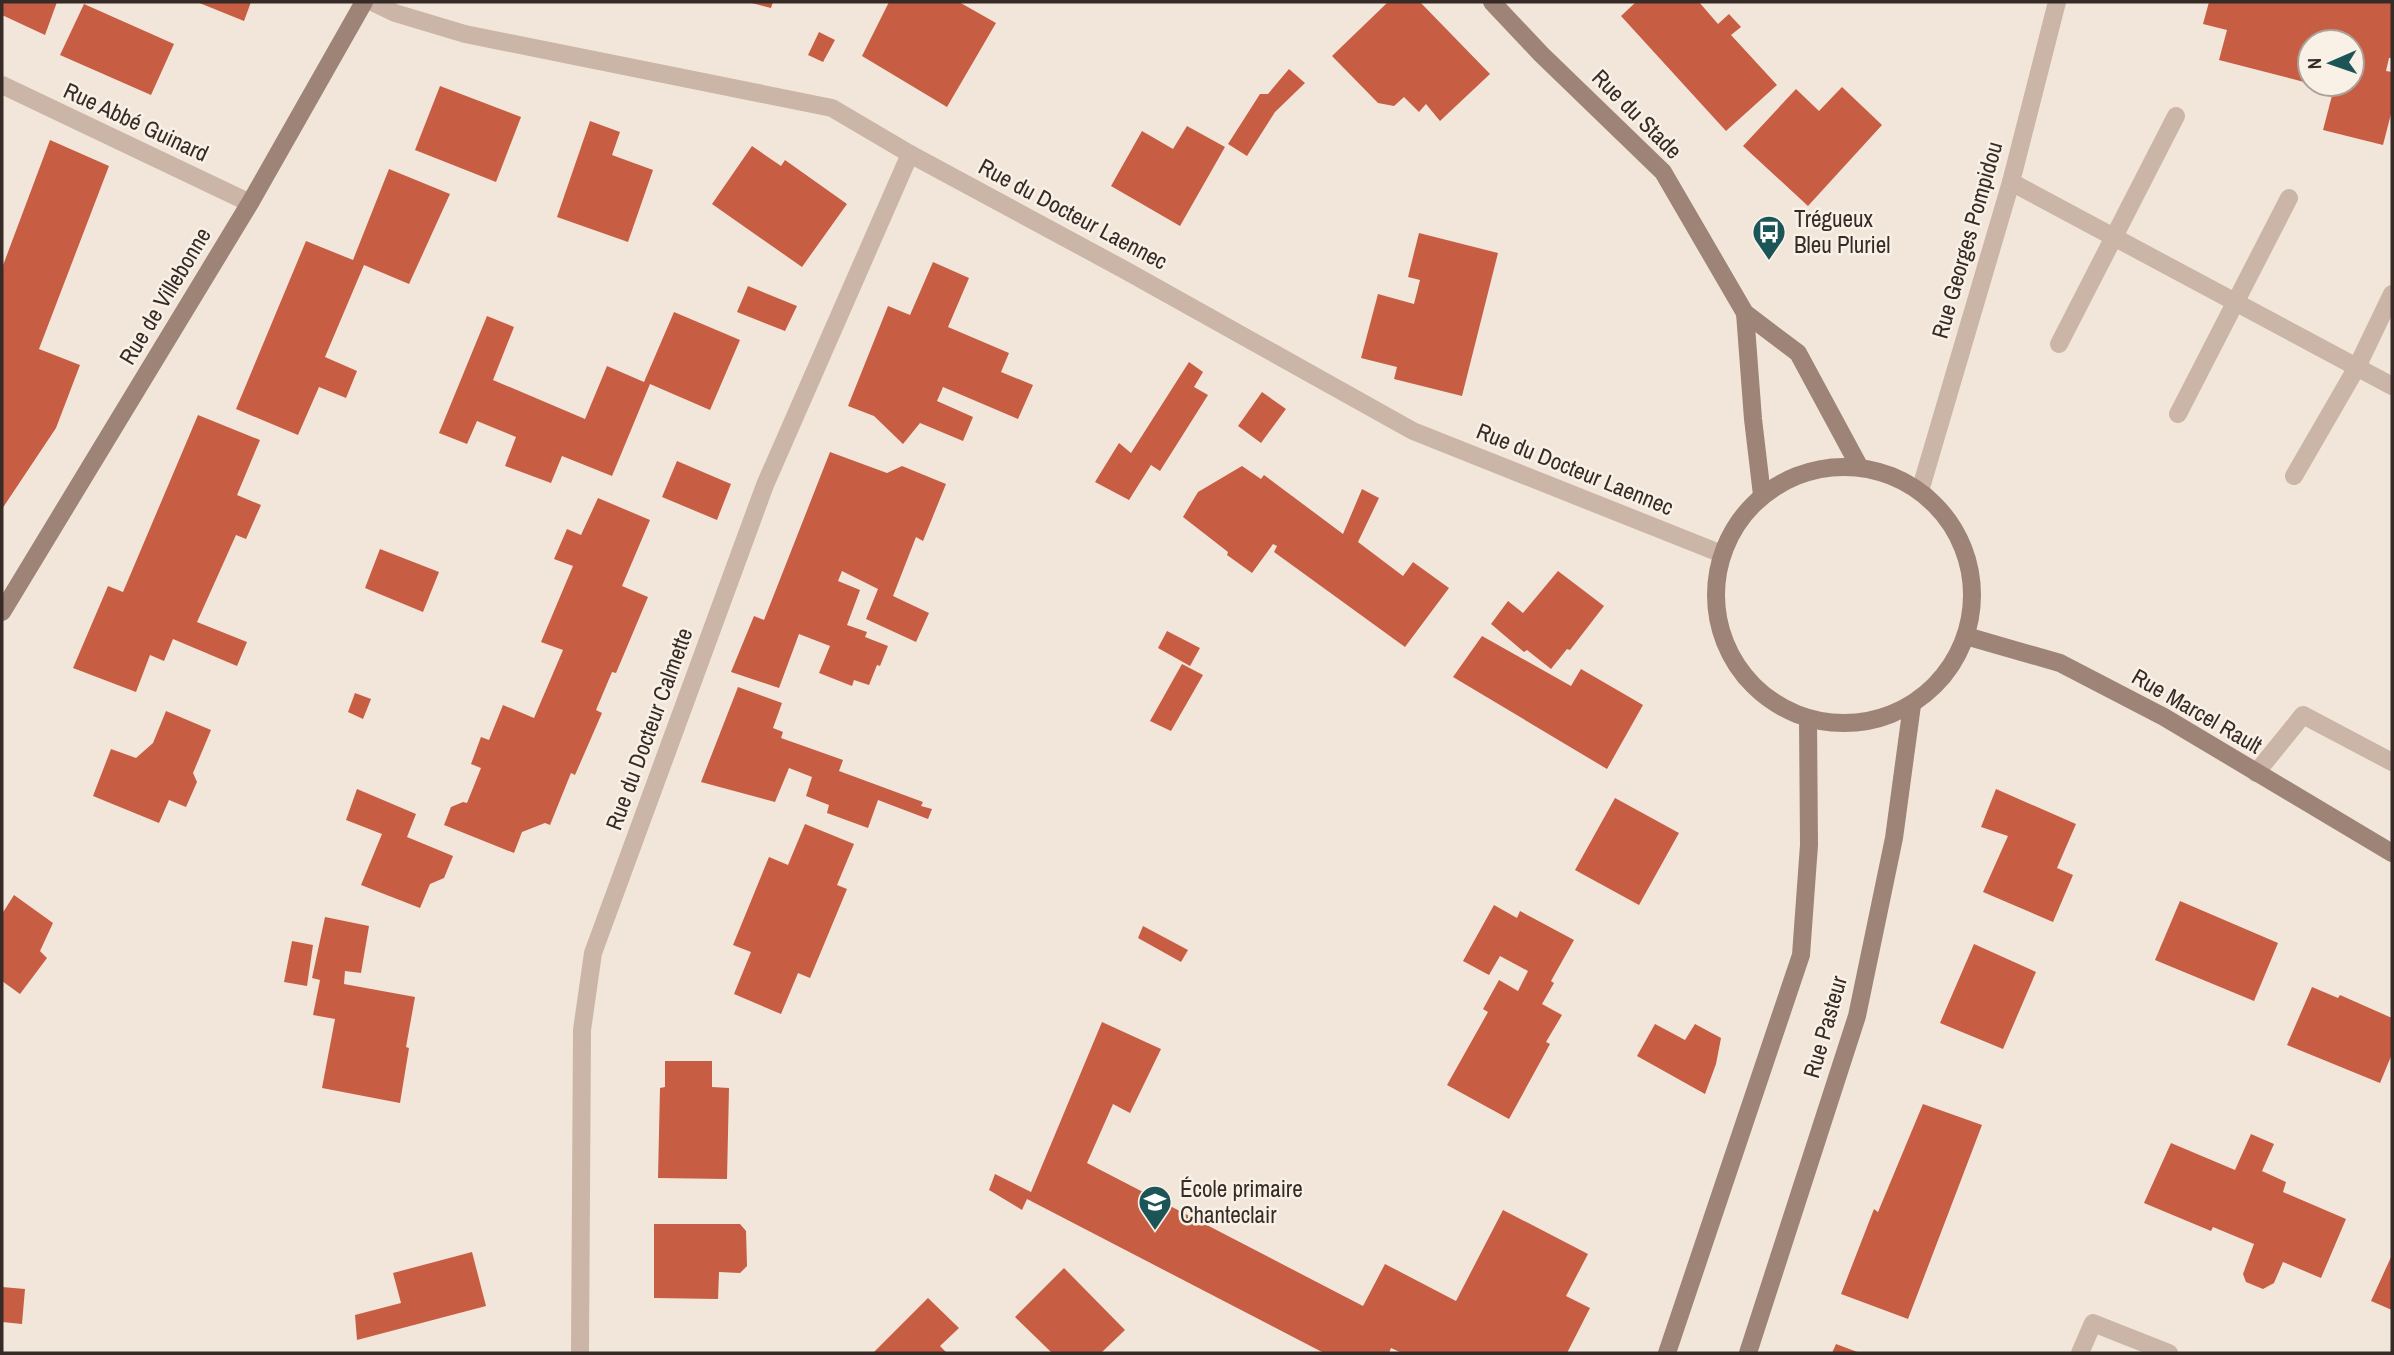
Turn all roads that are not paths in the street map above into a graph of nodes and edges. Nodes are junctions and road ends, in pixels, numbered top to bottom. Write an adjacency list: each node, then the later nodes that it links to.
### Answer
1 (364, 2): 10 (street, Rue de Villebonne)
2 (372, 2): 7 (street, Rue du Docteur Laennec)
3 (1492, 2): 14 (street, Rue du Stade)
4 (2057, 2): 8 (street, Rue Georges Pompidou)
5 (2, 85): 10 (street, Rue Abbé Guinard)
6 (2176, 116): 11 (street)
7 (910, 154): 23 (street, Rue du Docteur Laennec); 31 (street, Rue du Docteur Calmette)
8 (2011, 182): 11 (street); 21 (street, Rue Georges Pompidou)
9 (2289, 198): 13 (street)
10 (250, 203): 24 (street, Rue de Villebonne)
11 (2115, 238): 13 (street); 15 (street)
12 (2392, 294): 16 (street)
13 (2236, 302): 16 (street); 18 (street)
14 (1745, 313): 19 (street); 22 (street)
15 (2059, 344)
16 (2357, 367): 17 (street); 20 (street)
17 (2392, 386)
18 (2178, 414)
19 (1858, 466): 21 (street); 22 (street)
20 (2294, 476)
21 (1920, 491): 25 (street)
22 (1762, 495): 23 (street)
23 (1722, 554): 27 (street)
24 (2, 612)
25 (1966, 636): 26 (street); 29 (street, Rue Marcel Rault)
26 (1912, 705): 27 (street); 33 (street, Rue Pasteur)
27 (1808, 719): 32 (street, Rue Pasteur)
28 (2392, 762): 29 (street)
29 (2256, 772): 30 (street, Rue Marcel Rault)
30 (2392, 853)
31 (580, 1353)
32 (1667, 1353)
33 (1748, 1353)
34 (2080, 1353): 35 (street)
35 (2169, 1353)

